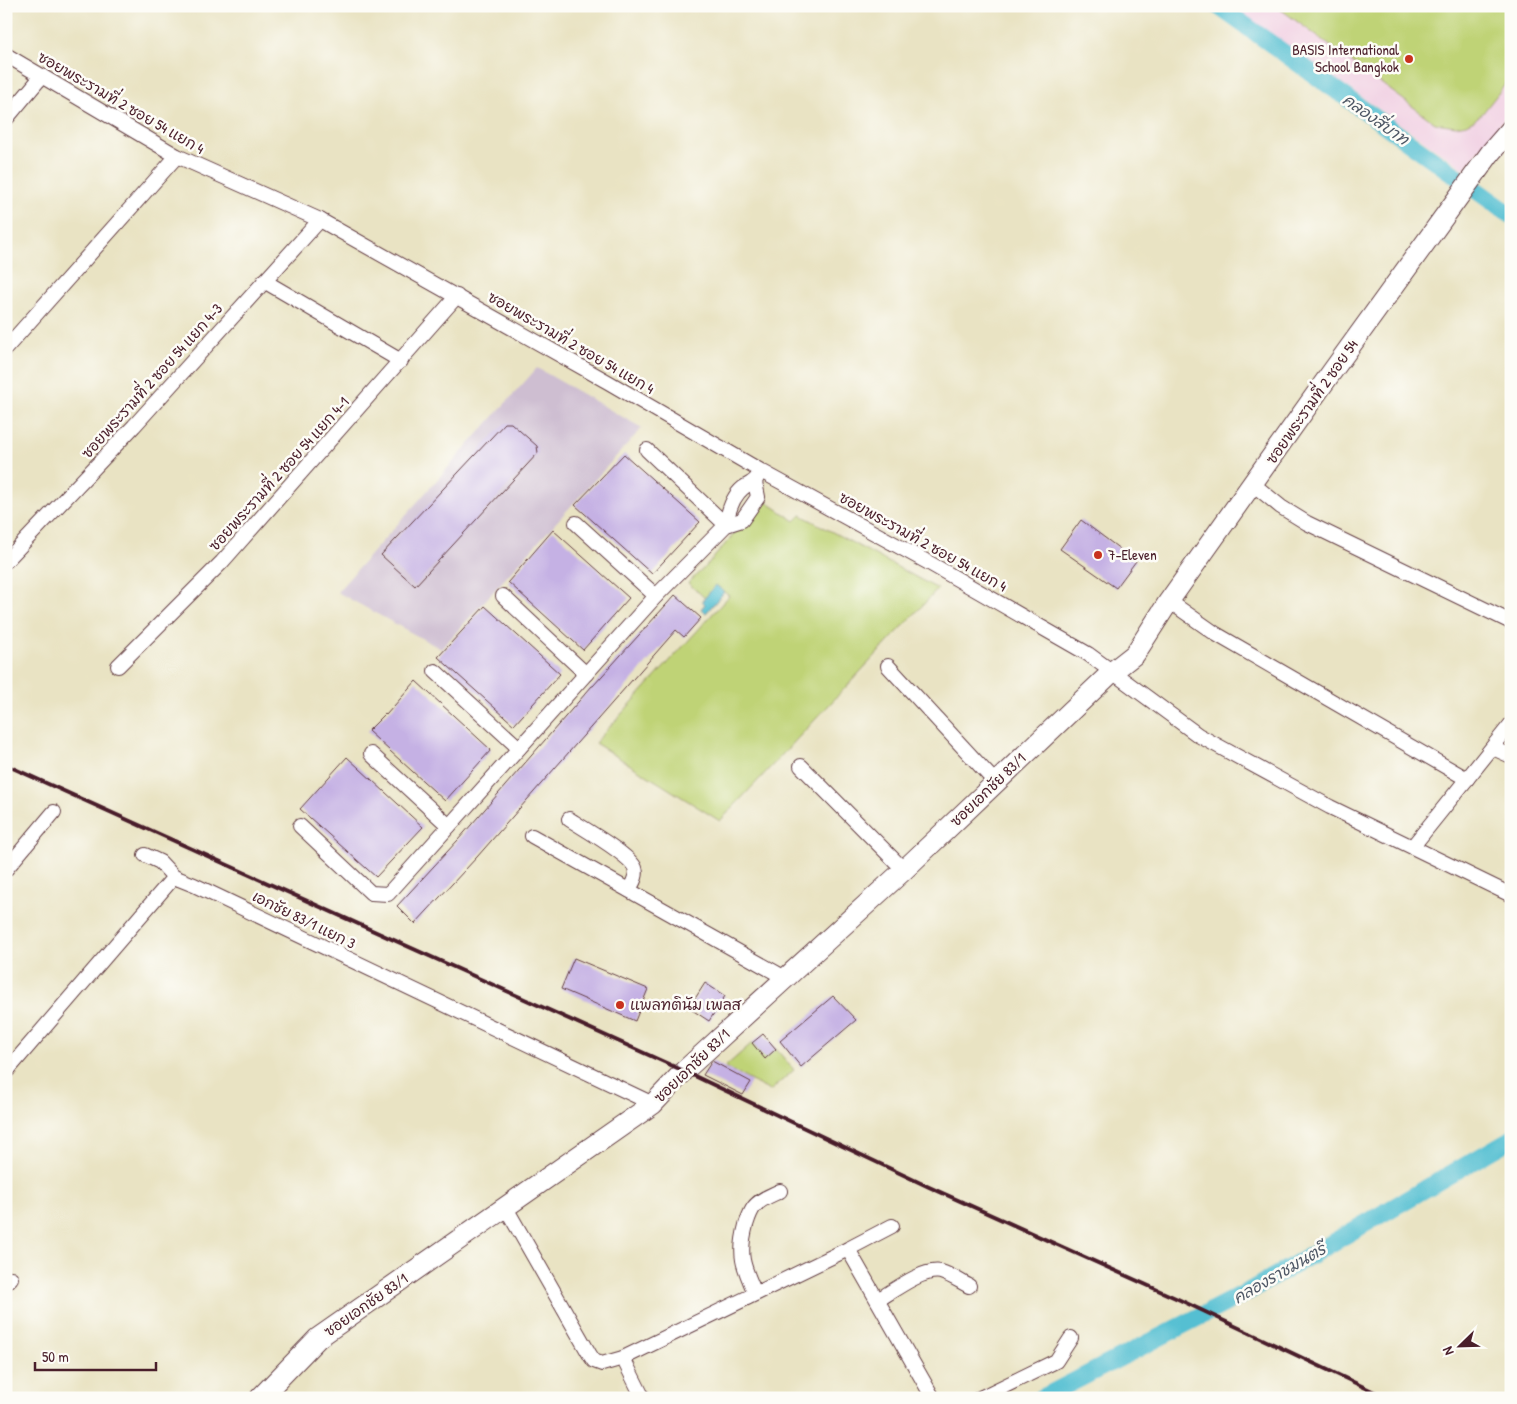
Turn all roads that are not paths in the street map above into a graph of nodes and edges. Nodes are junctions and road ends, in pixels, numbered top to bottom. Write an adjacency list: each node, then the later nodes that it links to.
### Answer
1 (6, 56): 2 (street, ซอยพระรามที่ 2 ซอย 54 แยก 4)
2 (42, 76): 3 (street); 5 (street, ซอยพระรามที่ 2 ซอย 54 แยก 4)
3 (6, 119)
4 (1511, 129): 13 (street, ซอยพระรามที่ 2 ซอย 54)
5 (177, 156): 6 (street, ซอยพระรามที่ 2 ซอย 54 แยก 4); 9 (street)
6 (320, 220): 7 (street, ซอยพระรามที่ 2 ซอย 54 แยก 4-3); 8 (street, ซอยพระรามที่ 2 ซอย 54 แยก 4)
7 (264, 281): 10 (street); 16 (street, ซอยพระรามที่ 2 ซอย 54 แยก 4-3)
8 (456, 296): 10 (street, ซอยพระรามที่ 2 ซอย 54 แยก 4-1); 12 (street, ซอยพระรามที่ 2 ซอย 54 แยก 4)
9 (6, 348)
10 (401, 360): 21 (street, ซอยพระรามที่ 2 ซอย 54 แยก 4-1)
11 (646, 450): 15 (street)
12 (758, 476): 15 (street); 24 (street, ซอยพระรามที่ 2 ซอย 54 แยก 4)
13 (1253, 484): 19 (street, ซอยพระรามที่ 2 ซอย 54); 20 (street)
14 (576, 523): 18 (street)
15 (726, 525): 18 (street)
16 (6, 561)
17 (503, 596): 25 (street)
18 (656, 596): 25 (street)
19 (1169, 601): 24 (street, ซอยพระรามที่ 2 ซอย 54); 32 (street)
20 (1511, 622)
21 (118, 666)
22 (888, 666): 33 (street)
23 (435, 671): 27 (street)
24 (1112, 672): 33 (street, ซอยเอกชัย 83/1); 39 (street, ซอยพระรามที่ 2 ซอย 54 แยก 4)
25 (586, 674): 27 (street)
26 (1511, 724): 28 (street)
27 (518, 748): 37 (street)
28 (1493, 748): 30 (street); 32 (street)
29 (371, 754): 37 (street)
30 (1511, 756)
31 (801, 766): 42 (street)
32 (1467, 779): 39 (street)
33 (996, 783): 42 (street, ซอยเอกชัย 83/1)
34 (54, 812): 41 (street)
35 (569, 819): 44 (street)
36 (300, 826): 37 (street)
37 (448, 826)
38 (532, 836): 44 (street)
39 (1413, 846): 45 (street, ซอยพระรามที่ 2 ซอย 54 แยก 4)
40 (145, 855): 43 (street)
41 (6, 869)
42 (904, 870): 46 (street, ซอยเอกชัย 83/1)
43 (174, 877): 47 (street); 48 (street, เอกชัย 83/1 แยก 3)
44 (629, 890): 46 (street)
45 (1511, 895)
46 (787, 978): 48 (street, ซอยเอกชัย 83/1)
47 (6, 1072)
48 (652, 1104): 50 (street, ซอยเอกชัย 83/1)
49 (780, 1190): 54 (street)
50 (506, 1208): 57 (street); 58 (street, ซอยเอกชัย 83/1)
51 (892, 1226): 52 (street)
52 (848, 1249): 54 (street); 55 (street)
53 (969, 1286): 55 (street)
54 (755, 1293): 57 (street)
55 (878, 1300): 60 (street)
56 (1071, 1338): 61 (street)
57 (623, 1358): 59 (street)
58 (260, 1398)
59 (643, 1398)
60 (933, 1398)
61 (980, 1398)

